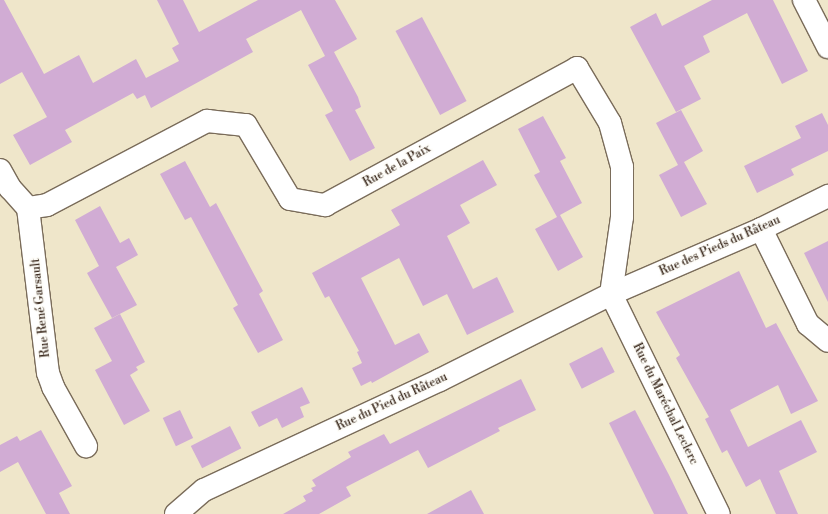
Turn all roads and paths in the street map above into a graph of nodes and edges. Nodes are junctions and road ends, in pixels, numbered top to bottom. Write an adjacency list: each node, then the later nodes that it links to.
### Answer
1 (804, 0): 2 (street)
2 (828, 47)
3 (0, 170): 5 (street)
4 (828, 196): 6 (street, Rue des Pieds du Râteau)
5 (28, 208): 7 (street, Rue de la Paix); 9 (street, Rue René Garsault)
6 (761, 229): 7 (street, Rue des Pieds du Râteau); 8 (street)
7 (611, 294): 10 (street, Rue du Pied du Râteau); 11 (street, Rue du Maréchal Leclerc)
8 (828, 341)
9 (86, 446)
10 (176, 514)
11 (719, 514)

